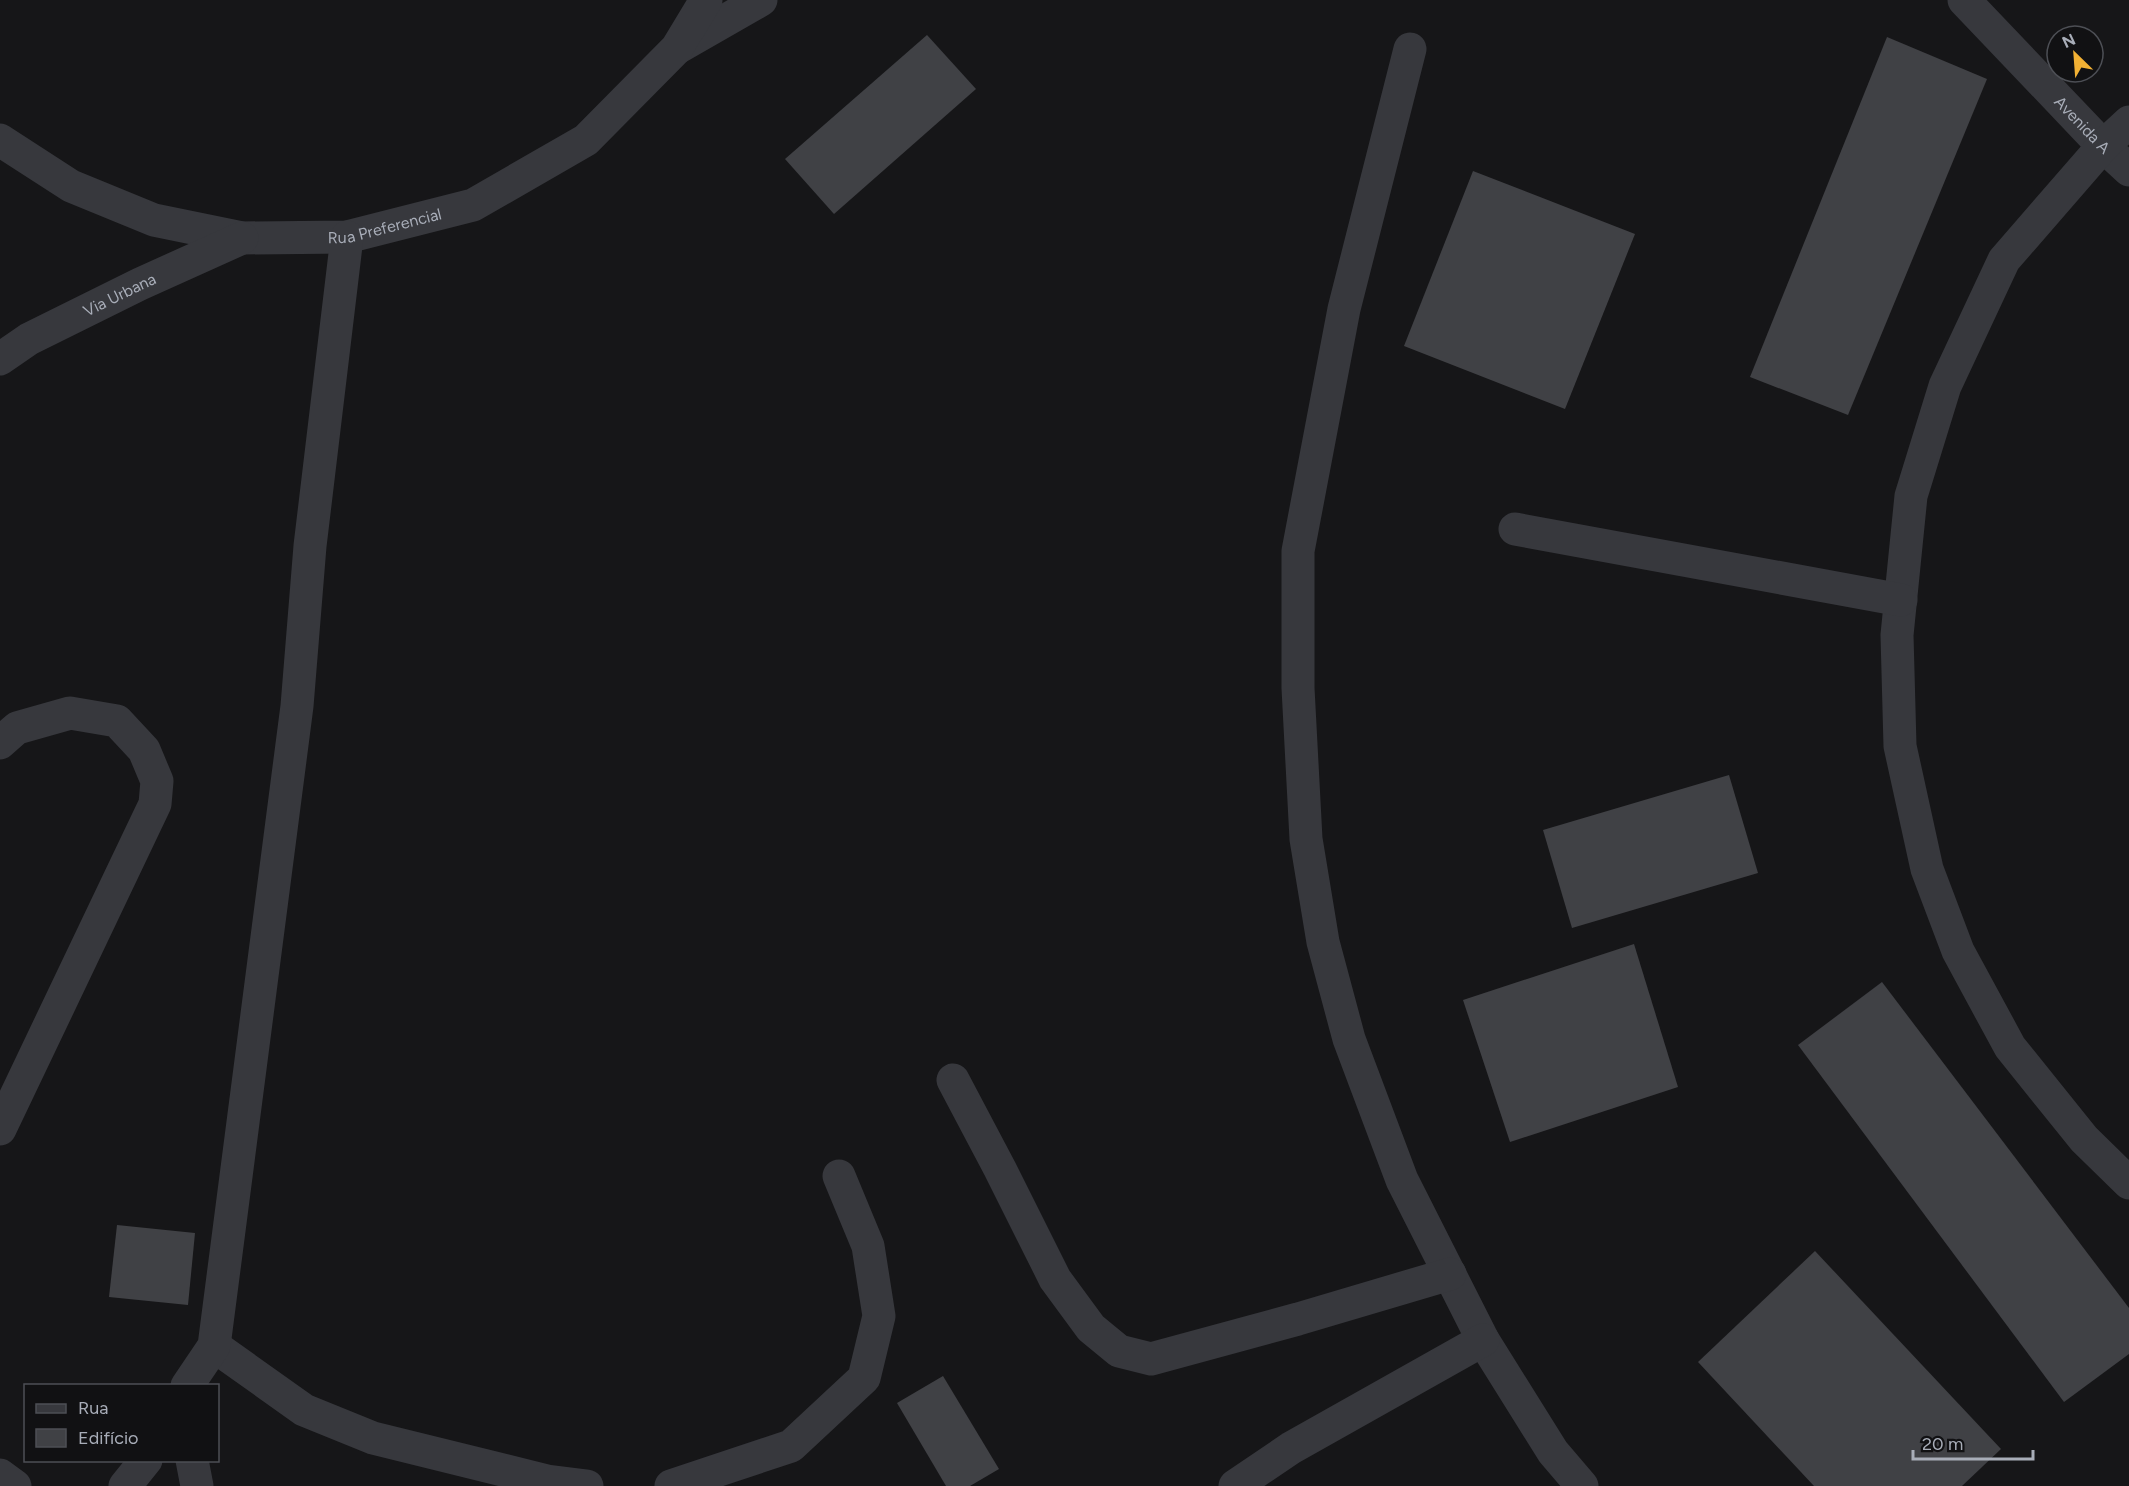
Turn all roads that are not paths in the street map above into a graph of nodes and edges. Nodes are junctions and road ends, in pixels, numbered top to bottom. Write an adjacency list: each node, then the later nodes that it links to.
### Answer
1 (706, 0): 4 (lane, Rua Preferencial)
2 (761, 0): 4 (lane)
3 (1964, 0): 8 (lane, Avenida A)
4 (677, 48): 10 (lane, Rua Preferencial)
5 (1410, 49): 20 (lane)
6 (2129, 122): 8 (lane)
7 (0, 140): 11 (lane, Rua Preferencial)
8 (2103, 146): 9 (lane, Avenida A); 14 (lane)
9 (2129, 171)
10 (347, 237): 11 (lane, Rua Preferencial); 22 (lane)
11 (242, 238): 12 (lane, Via Urbana)
12 (0, 358)
13 (1515, 529): 14 (lane)
14 (1900, 600): 19 (lane)
15 (0, 743): 17 (lane)
16 (953, 1080): 20 (lane)
17 (0, 1129)
18 (839, 1176): 27 (lane)
19 (2129, 1183)
20 (1450, 1274): 21 (lane)
21 (1483, 1340): 33 (lane); 34 (lane)
22 (214, 1346): 23 (lane); 31 (lane)
23 (189, 1384)
24 (145, 1462): 29 (lane)
25 (192, 1462): 30 (lane)
26 (0, 1475): 28 (lane)
27 (717, 1479): 32 (lane)
28 (15, 1486)
29 (125, 1486)
30 (197, 1486)
31 (587, 1486)
32 (671, 1486)
33 (1235, 1486)
34 (1582, 1486)

